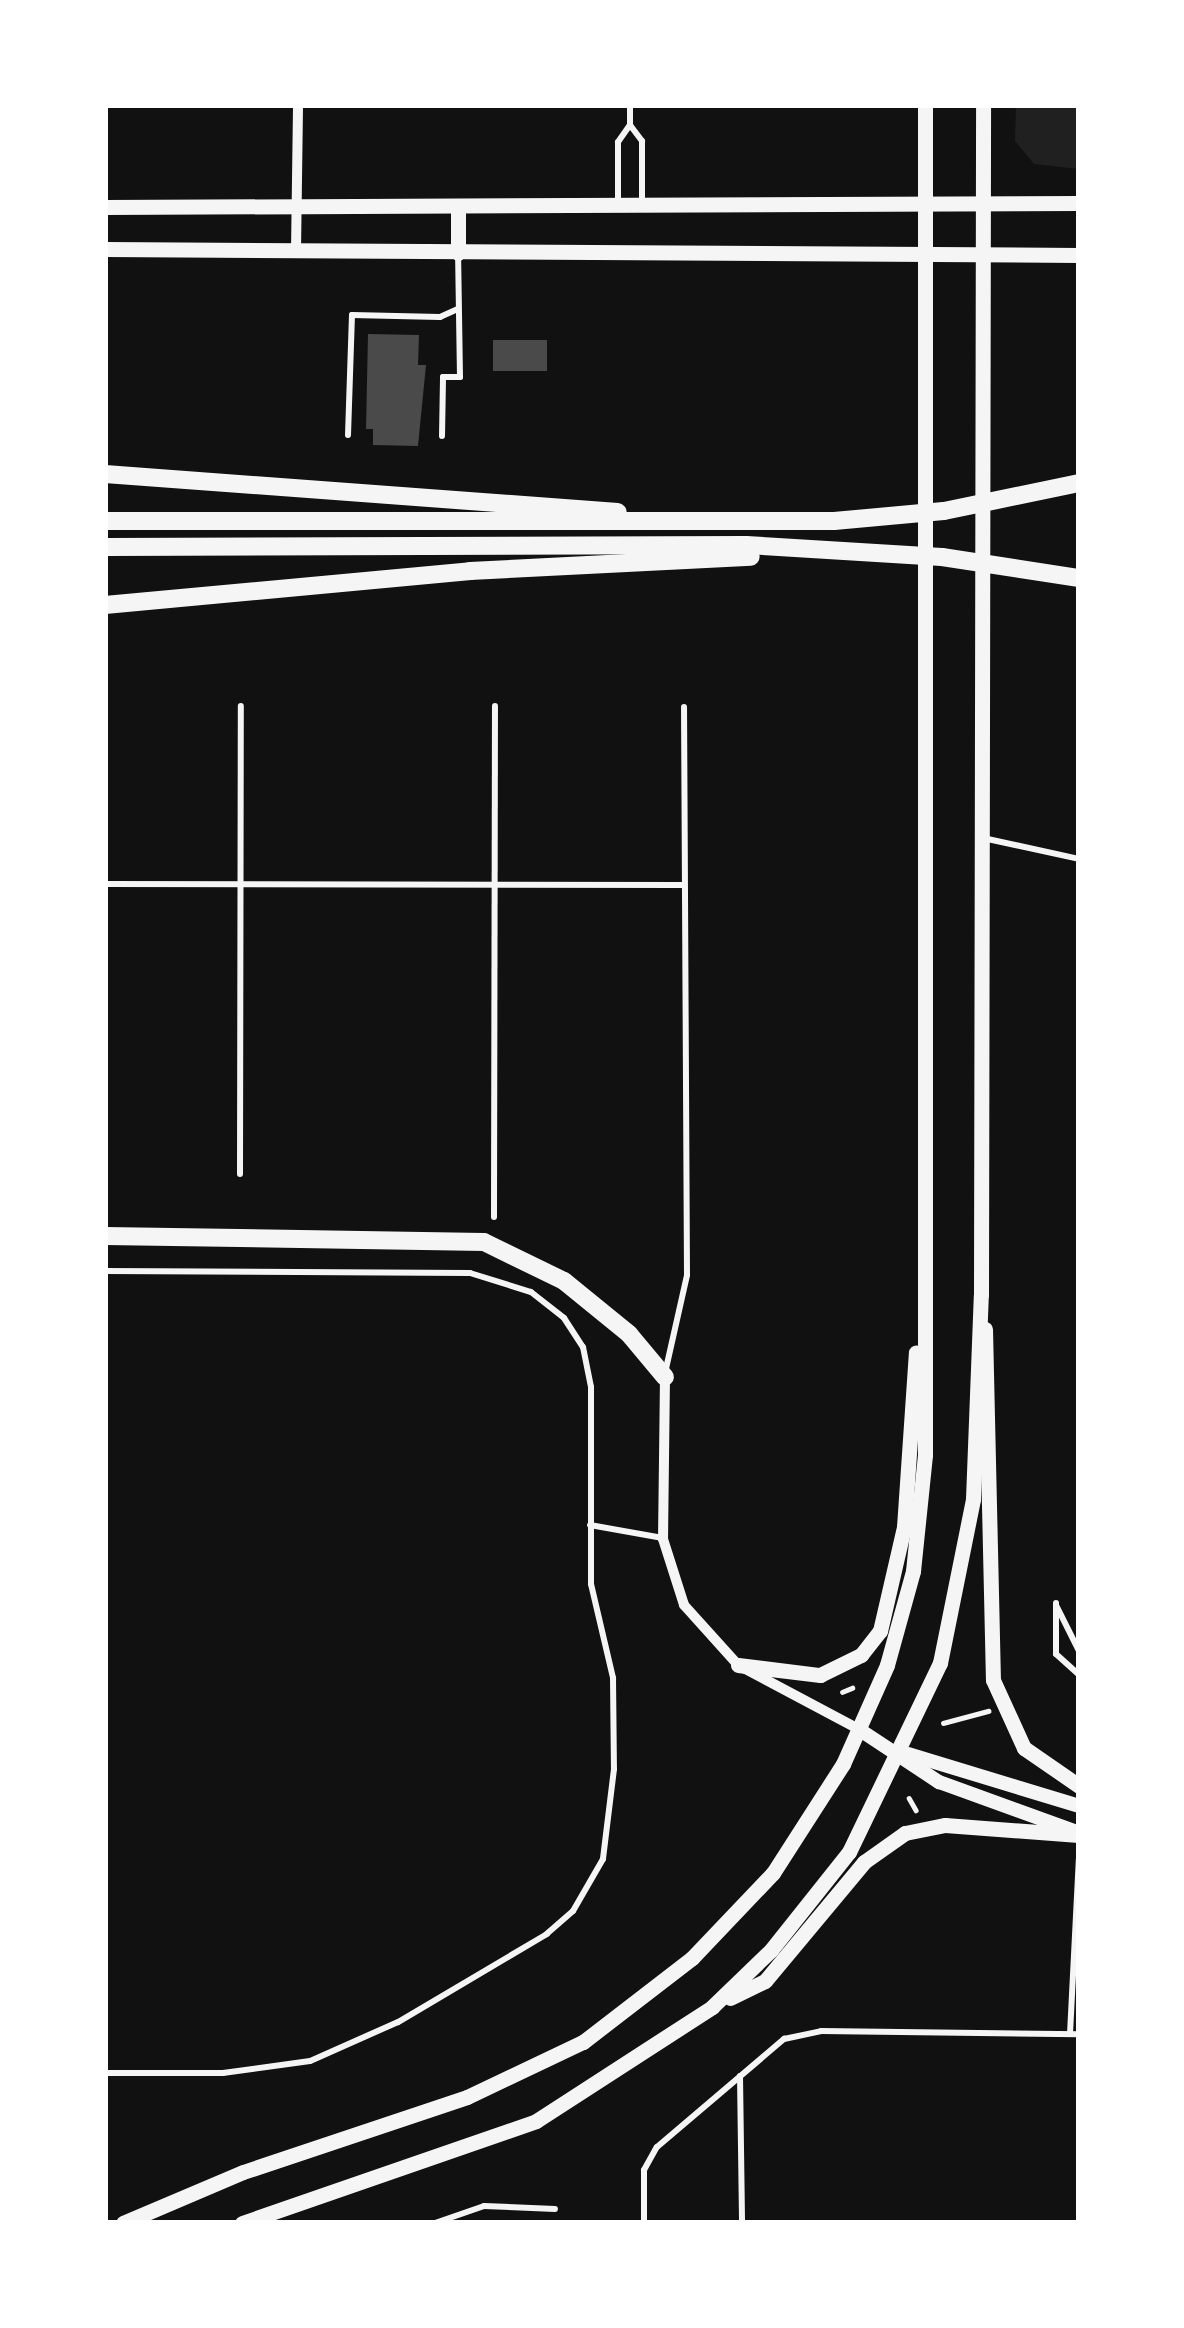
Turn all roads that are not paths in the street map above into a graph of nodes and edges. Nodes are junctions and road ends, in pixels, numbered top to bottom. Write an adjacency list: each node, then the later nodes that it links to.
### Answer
1 (298, 105): 8 (street)
2 (630, 105): 5 (lane)
3 (925, 105): 9 (main road)
4 (983, 105): 7 (main road)
5 (630, 125): 12 (lane); 13 (lane)
6 (1079, 203): 7 (main road)
7 (983, 204): 9 (main road); 17 (main road)
8 (296, 206): 10 (main road); 11 (main road); 15 (street)
9 (925, 206): 13 (main road); 18 (main road)
10 (105, 207)
11 (458, 207): 12 (main road); 16 (main road)
12 (618, 207): 13 (main road)
13 (643, 207)
14 (105, 249): 15 (main road)
15 (296, 251): 16 (main road)
16 (458, 253): 18 (main road); 20 (lane)
17 (983, 254): 18 (main road); 19 (main road); 34 (main road)
18 (925, 255): 45 (main road)
19 (1079, 255)
20 (458, 309): 21 (lane); 22 (lane)
21 (348, 435)
22 (442, 436)
23 (105, 474): 26 (highway)
24 (1079, 483): 26 (highway)
25 (105, 521): 26 (highway)
26 (682, 521)
27 (105, 547): 28 (highway)
28 (882, 552): 29 (highway); 30 (highway)
29 (1079, 578)
30 (105, 604)
31 (241, 706): 37 (lane)
32 (495, 706): 38 (lane)
33 (684, 707): 39 (lane)
34 (981, 838): 35 (lane); 44 (main road)
35 (1079, 859)
36 (105, 884): 37 (lane)
37 (241, 884): 38 (lane); 40 (lane)
38 (495, 884): 39 (lane); 41 (lane)
39 (683, 885): 46 (lane)
40 (240, 1174)
41 (494, 1217)
42 (105, 1236): 46 (highway)
43 (105, 1271): 47 (lane)
44 (980, 1295): 53 (main road); 54 (main road)
45 (921, 1301): 50 (main road); 52 (main road)
46 (665, 1377): 48 (street)
47 (590, 1525): 48 (lane); 60 (lane)
48 (663, 1538): 50 (street)
49 (1078, 1650): 51 (lane)
50 (738, 1665): 52 (street)
51 (1079, 1675)
52 (860, 1730): 53 (street); 63 (main road)
53 (903, 1753): 55 (street); 56 (street); 58 (main road)
54 (1079, 1786)
55 (1079, 1806)
56 (1079, 1834): 58 (main road)
57 (1079, 1859): 59 (lane)
58 (712, 2007): 64 (main road)
59 (1074, 2034): 61 (lane)
60 (105, 2073)
61 (740, 2076): 66 (lane); 67 (lane)
62 (555, 2209): 65 (lane)
63 (123, 2223)
64 (242, 2223)
65 (435, 2223)
66 (644, 2223)
67 (742, 2223)

